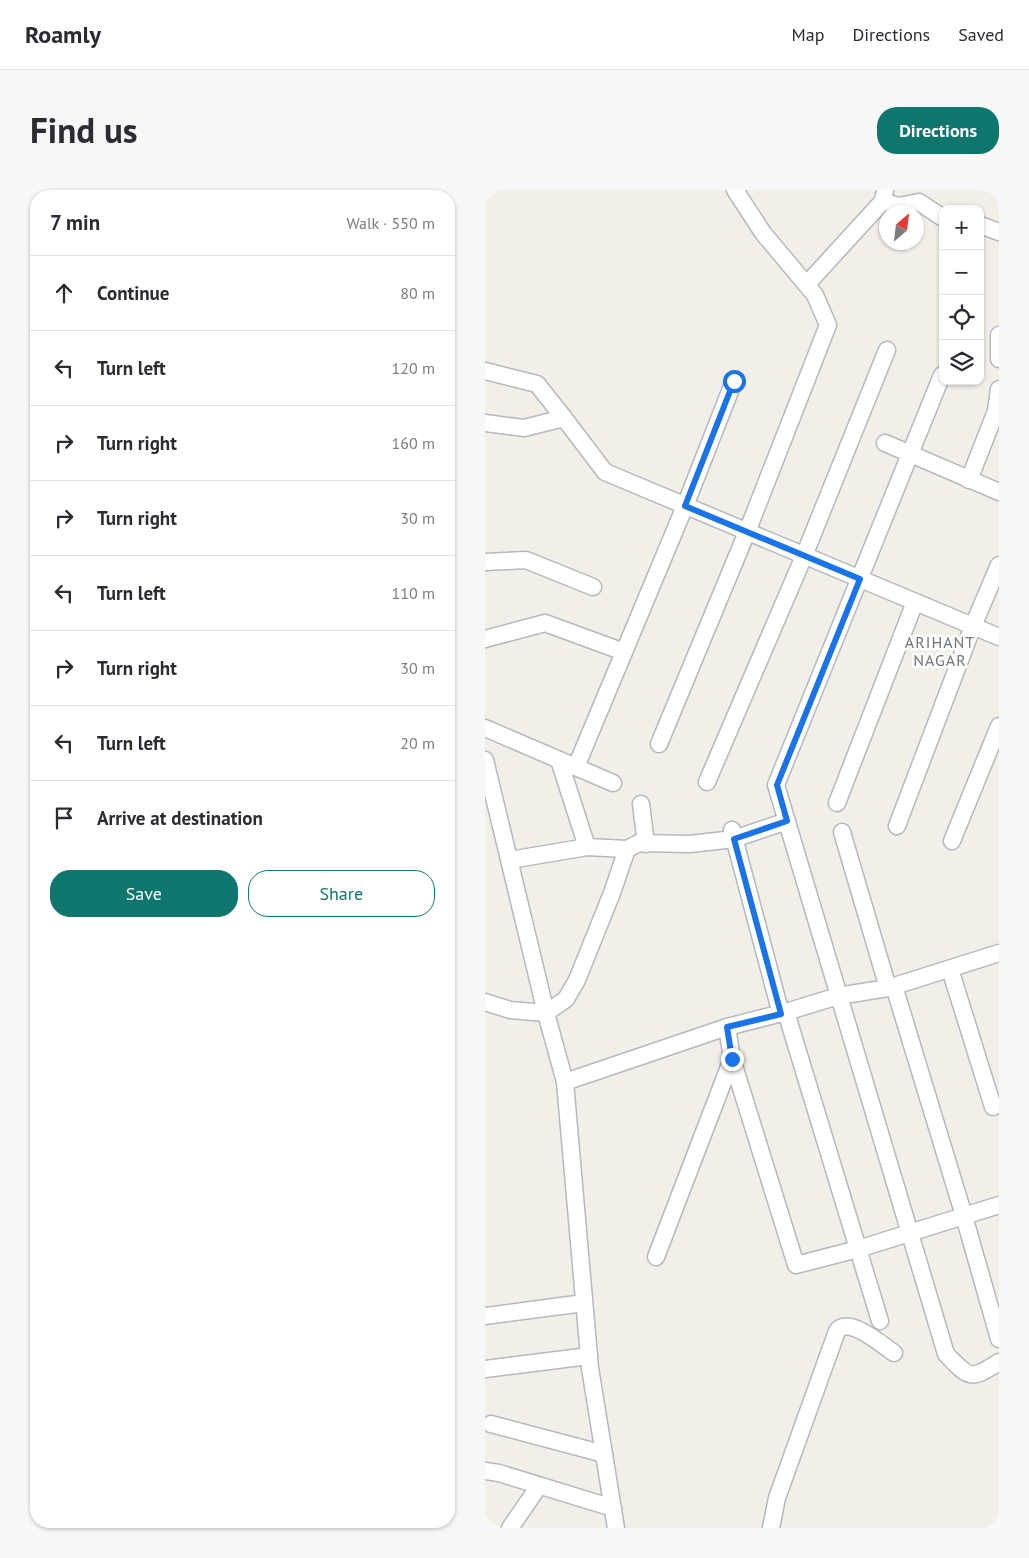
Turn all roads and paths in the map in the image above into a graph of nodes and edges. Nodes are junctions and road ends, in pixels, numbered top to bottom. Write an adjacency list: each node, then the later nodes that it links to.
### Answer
1 (735, 190): 6 (street)
2 (884, 196): 3 (street); 6 (street)
3 (939, 215)
4 (984, 226): 5 (street)
5 (999, 232)
6 (807, 284): 21 (street)
7 (999, 335): 9 (street)
8 (887, 350): 22 (street)
9 (999, 359)
10 (485, 371): 14 (street)
11 (734, 381): 20 (street)
12 (939, 383): 17 (street)
13 (999, 389): 18 (street)
14 (564, 418): 15 (street); 20 (street)
15 (485, 423)
16 (885, 443): 17 (street)
17 (911, 454): 18 (street); 25 (street)
18 (969, 480): 19 (street)
19 (999, 492)
20 (685, 506): 21 (street); 31 (street)
21 (747, 532): 22 (street); 34 (street)
22 (804, 556): 25 (street); 38 (street)
23 (485, 562): 26 (street)
24 (999, 565): 28 (street)
25 (860, 579): 27 (street); 42 (street)
26 (593, 587)
27 (915, 602): 28 (street); 40 (street)
28 (973, 626): 29 (street); 43 (street)
29 (999, 637)
30 (485, 639): 31 (street)
31 (624, 652): 37 (street)
32 (999, 726): 46 (street)
33 (485, 728): 36 (street)
34 (659, 744)
35 (485, 760): 50 (street)
36 (559, 760): 37 (street); 48 (street)
37 (577, 767): 39 (street)
38 (707, 782)
39 (613, 783)
40 (837, 802)
41 (641, 804): 47 (street)
42 (787, 821): 45 (street); 54 (street)
43 (897, 826)
44 (842, 832): 53 (street)
45 (733, 833): 47 (street); 57 (street)
46 (952, 841)
47 (646, 844): 49 (street)
48 (587, 847): 49 (street); 50 (street)
49 (627, 849): 56 (street)
50 (510, 860): 56 (street)
51 (999, 953): 52 (street)
52 (950, 968): 53 (street); 61 (street)
53 (891, 987): 54 (street); 63 (street)
54 (839, 996): 57 (street); 64 (street)
55 (485, 1002): 56 (street)
56 (546, 1013): 60 (street)
57 (784, 1013): 58 (street); 65 (street)
58 (727, 1027): 59 (street); 60 (street)
59 (732, 1059): 65 (street); 66 (street)
60 (565, 1082): 67 (street)
61 (993, 1107)
62 (999, 1205): 63 (street)
63 (964, 1216): 64 (street); 70 (street)
64 (909, 1233): 65 (street); 73 (street)
65 (858, 1249): 69 (street)
66 (657, 1257)
67 (584, 1303): 68 (street); 72 (street)
68 (485, 1316)
69 (880, 1321)
70 (999, 1339)
71 (894, 1352): 82 (street)
72 (589, 1356): 74 (street); 76 (street)
73 (999, 1362)
74 (485, 1369)
75 (491, 1424): 76 (street)
76 (604, 1454): 79 (street)
77 (485, 1471): 78 (street)
78 (539, 1486): 79 (street); 80 (street)
79 (613, 1508): 81 (street)
80 (510, 1528)
81 (616, 1528)
82 (771, 1528)

